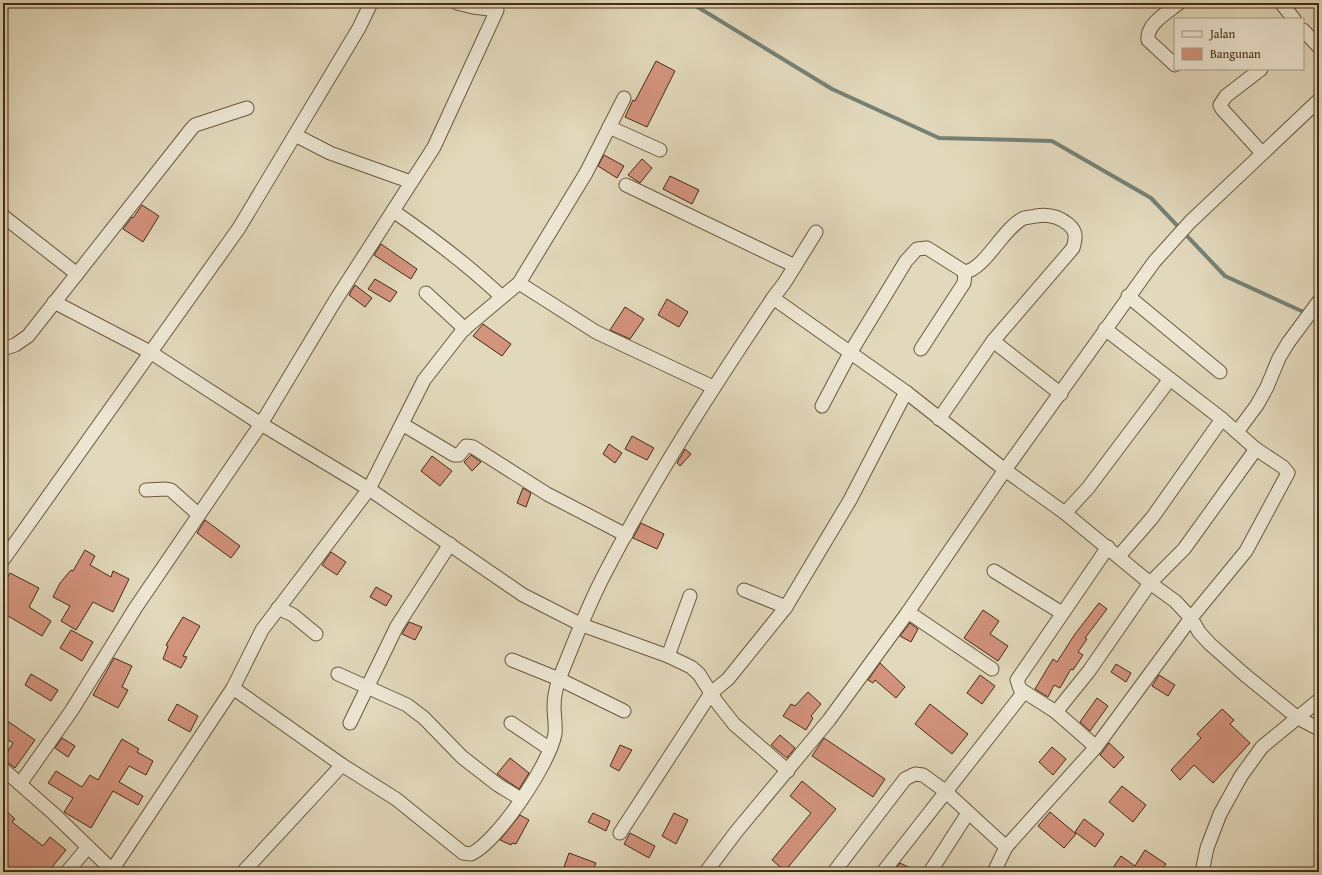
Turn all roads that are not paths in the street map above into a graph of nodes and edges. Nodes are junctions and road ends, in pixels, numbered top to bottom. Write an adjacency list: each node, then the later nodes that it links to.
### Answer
1 (371, 3): 14 (street)
2 (457, 3): 17 (street)
3 (1179, 3): 8 (street)
4 (1281, 3): 5 (street)
5 (1293, 18)
6 (1304, 33): 7 (street)
7 (1319, 47)
8 (1174, 64)
9 (1260, 70): 16 (street)
10 (624, 98): 13 (street)
11 (1319, 100): 16 (street)
12 (246, 108): 24 (street)
13 (609, 127): 15 (street); 25 (street)
14 (295, 135): 17 (street); 37 (street)
15 (660, 150)
16 (1262, 153): 27 (street)
17 (411, 182): 19 (street)
18 (626, 185): 22 (street)
19 (393, 211): 28 (street); 47 (street)
20 (3, 216): 24 (street)
21 (816, 232): 22 (street)
22 (795, 266): 29 (street)
23 (965, 272): 34 (street); 36 (street); 38 (street)
24 (77, 274): 31 (street)
25 (519, 283): 28 (street); 41 (street)
26 (426, 293): 32 (street)
27 (1128, 296): 33 (street); 39 (street)
28 (502, 297): 32 (street)
29 (773, 298): 38 (street); 41 (street)
30 (1319, 301): 49 (street)
31 (54, 302): 35 (street); 37 (street)
32 (465, 329): 48 (street)
33 (1105, 329): 40 (street); 43 (street)
34 (992, 341): 43 (street); 45 (street)
35 (3, 349)
36 (921, 349)
37 (150, 352): 47 (street); 60 (street)
38 (850, 353): 42 (street); 44 (street)
39 (1220, 372)
40 (1170, 379): 46 (street); 54 (street)
41 (713, 387): 56 (street)
42 (906, 392): 45 (street); 65 (street)
43 (1061, 394): 51 (street)
44 (822, 406)
45 (938, 419): 51 (street)
46 (1222, 419): 49 (street); 59 (street)
47 (261, 424): 52 (street); 55 (street)
48 (402, 424): 52 (street); 56 (street)
49 (1237, 432): 50 (street)
50 (1256, 449): 62 (street); 69 (street)
51 (1005, 470): 54 (street); 67 (street)
52 (369, 489): 57 (street); 66 (street)
53 (146, 490): 55 (street)
54 (1065, 513): 58 (street)
55 (199, 515): 93 (street)
56 (626, 535): 70 (street)
57 (450, 544): 70 (street); 77 (street)
58 (1108, 547): 59 (street); 68 (street)
59 (1119, 556): 62 (street)
60 (3, 560)
61 (994, 571): 68 (street)
62 (1150, 583): 69 (street); 83 (street)
63 (744, 590): 65 (street)
64 (690, 596): 72 (street)
65 (786, 607): 80 (street)
66 (278, 608): 71 (street); 78 (street)
67 (908, 612): 74 (street); 92 (street)
68 (1062, 613): 79 (street)
69 (1192, 618): 84 (street); 88 (street)
70 (582, 624): 72 (street); 76 (street)
71 (316, 634)
72 (668, 656): 80 (street)
73 (512, 660): 76 (street)
74 (992, 669)
75 (338, 674): 77 (street)
76 (559, 679): 82 (street); 89 (street)
77 (368, 687): 85 (street); 95 (street)
78 (233, 688): 90 (street); 100 (street)
79 (1024, 692): 83 (street); 94 (street)
80 (711, 693): 92 (street); 97 (street)
81 (1319, 700): 84 (street)
82 (624, 711)
83 (1056, 712): 88 (street)
84 (1298, 718): 87 (street); 108 (street)
85 (350, 723)
86 (511, 723): 89 (street)
87 (1319, 729)
88 (1096, 747): 99 (street)
89 (550, 749): 95 (street)
90 (342, 765): 95 (street); 102 (street)
91 (3, 769): 93 (street)
92 (788, 771): 103 (street)
93 (20, 784): 98 (street)
94 (944, 791): 96 (street); 104 (street); 105 (street)
95 (522, 799)
96 (968, 813): 99 (street); 106 (street)
97 (620, 832)
98 (88, 847): 100 (street); 101 (street)
99 (1006, 847): 107 (street)
100 (113, 871)
101 (66, 872)
102 (243, 872)
103 (706, 872)
104 (834, 872)
105 (883, 872)
106 (930, 872)
107 (994, 872)
108 (1202, 872)

